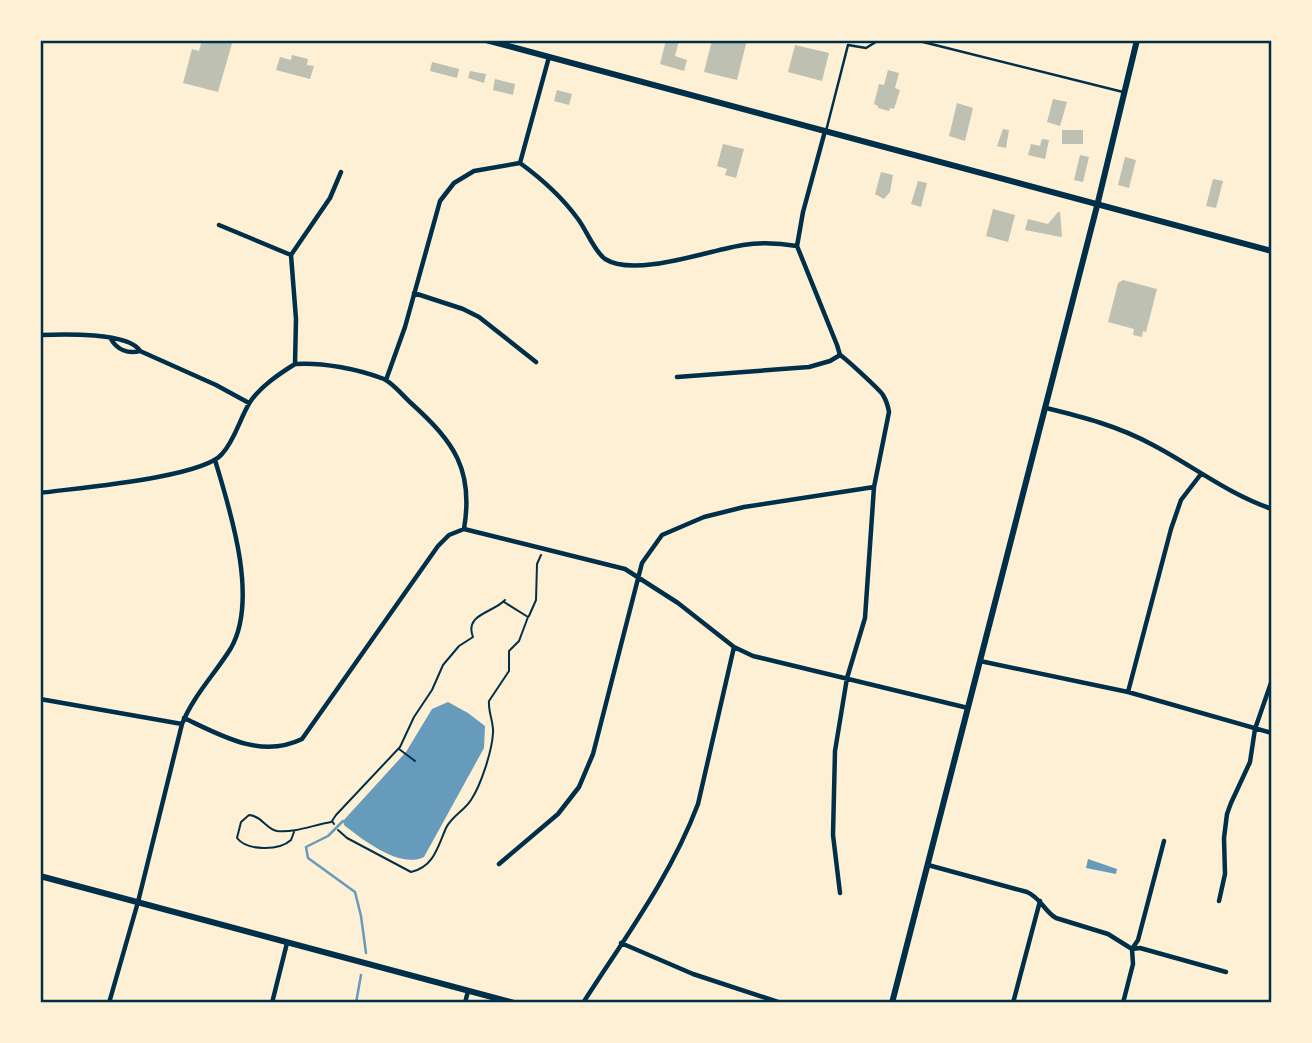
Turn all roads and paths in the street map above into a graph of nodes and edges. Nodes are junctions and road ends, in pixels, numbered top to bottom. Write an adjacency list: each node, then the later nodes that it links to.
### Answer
1 (486, 40): 5 (street)
2 (879, 40): 7 (lane)
3 (915, 40): 6 (lane)
4 (1136, 40): 6 (street)
5 (549, 57): 7 (street); 8 (street)
6 (1123, 92): 10 (street)
7 (825, 131): 10 (street); 12 (street)
8 (520, 163): 12 (street); 15 (street)
9 (341, 172): 14 (street)
10 (1097, 206): 13 (street); 25 (street)
11 (219, 225): 14 (street)
12 (797, 246): 19 (street)
13 (1272, 251)
14 (290, 255): 21 (street)
15 (414, 293): 20 (street); 23 (street)
16 (40, 335): 17 (street)
17 (111, 339): 18 (street); 18 (street)
18 (140, 351): 24 (street)
19 (840, 355): 22 (street); 28 (street)
20 (536, 362)
21 (295, 364): 23 (street); 24 (street)
22 (677, 377)
23 (386, 380): 31 (street)
24 (249, 403): 26 (street)
25 (1046, 408): 27 (street); 36 (street)
26 (215, 460): 29 (street); 42 (street)
27 (1201, 474): 30 (street); 39 (street)
28 (874, 487): 33 (street); 37 (street)
29 (40, 493)
30 (1272, 509)
31 (464, 529): 33 (street); 42 (street)
32 (541, 555): 34 (path)
33 (638, 576): 35 (street); 51 (street)
34 (528, 617): 46 (path); 48 (path)
35 (734, 647): 37 (street); 59 (street)
36 (980, 661): 39 (street); 41 (street)
37 (847, 678): 41 (street); 54 (street)
38 (1272, 680): 44 (street)
39 (1128, 692): 44 (street)
40 (40, 699): 43 (street)
41 (968, 708): 52 (street)
42 (184, 718): 43 (street)
43 (182, 724): 57 (street)
44 (1255, 729): 45 (street); 56 (street)
45 (1272, 733)
46 (398, 749): 47 (path); 49 (path)
47 (415, 761)
48 (338, 830)
49 (294, 832): 49 (path)
50 (1164, 841): 60 (street)
51 (499, 864)
52 (928, 865): 55 (street); 69 (street)
53 (40, 876): 57 (street)
54 (840, 893)
55 (1041, 900): 60 (street); 70 (street)
56 (1219, 901)
57 (138, 902): 58 (street); 63 (street)
58 (288, 943): 62 (street); 64 (street)
59 (621, 943): 67 (street); 68 (street)
60 (1132, 949): 61 (street); 71 (street)
61 (1226, 972)
62 (468, 991): 65 (street); 66 (street)
63 (109, 1003)
64 (272, 1003)
65 (465, 1003)
66 (514, 1003)
67 (583, 1003)
68 (781, 1003)
69 (892, 1003)
70 (1013, 1003)
71 (1124, 1003)

